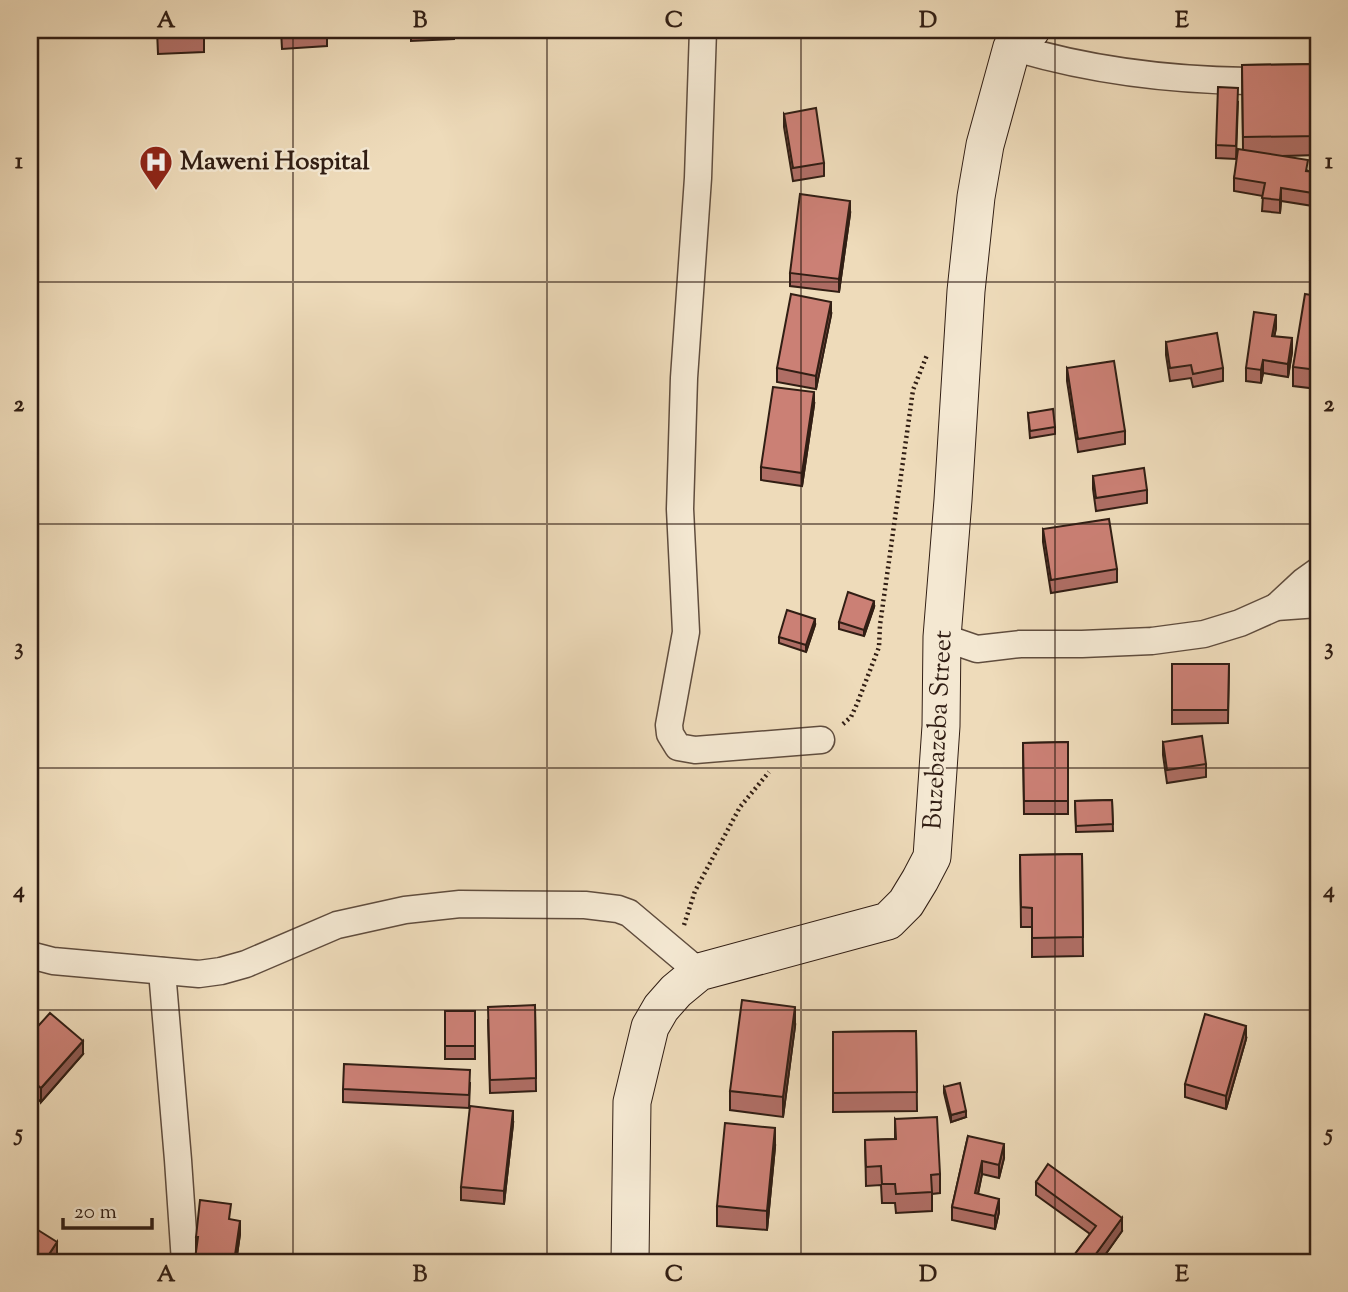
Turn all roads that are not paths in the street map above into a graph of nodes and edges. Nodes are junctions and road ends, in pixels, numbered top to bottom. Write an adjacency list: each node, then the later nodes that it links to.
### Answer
1 (703, 30): 8 (street)
2 (1022, 38): 3 (street); 7 (street, Buzebazeba Street)
3 (1318, 78)
4 (1318, 570): 6 (street)
5 (1318, 604): 6 (street)
6 (1276, 607): 7 (street)
7 (942, 637): 10 (street, Buzebazeba Street)
8 (821, 740)
9 (30, 955): 11 (street)
10 (688, 962): 11 (street); 13 (street, Buzebazeba Street)
11 (162, 971): 12 (street)
12 (185, 1262)
13 (630, 1262)

